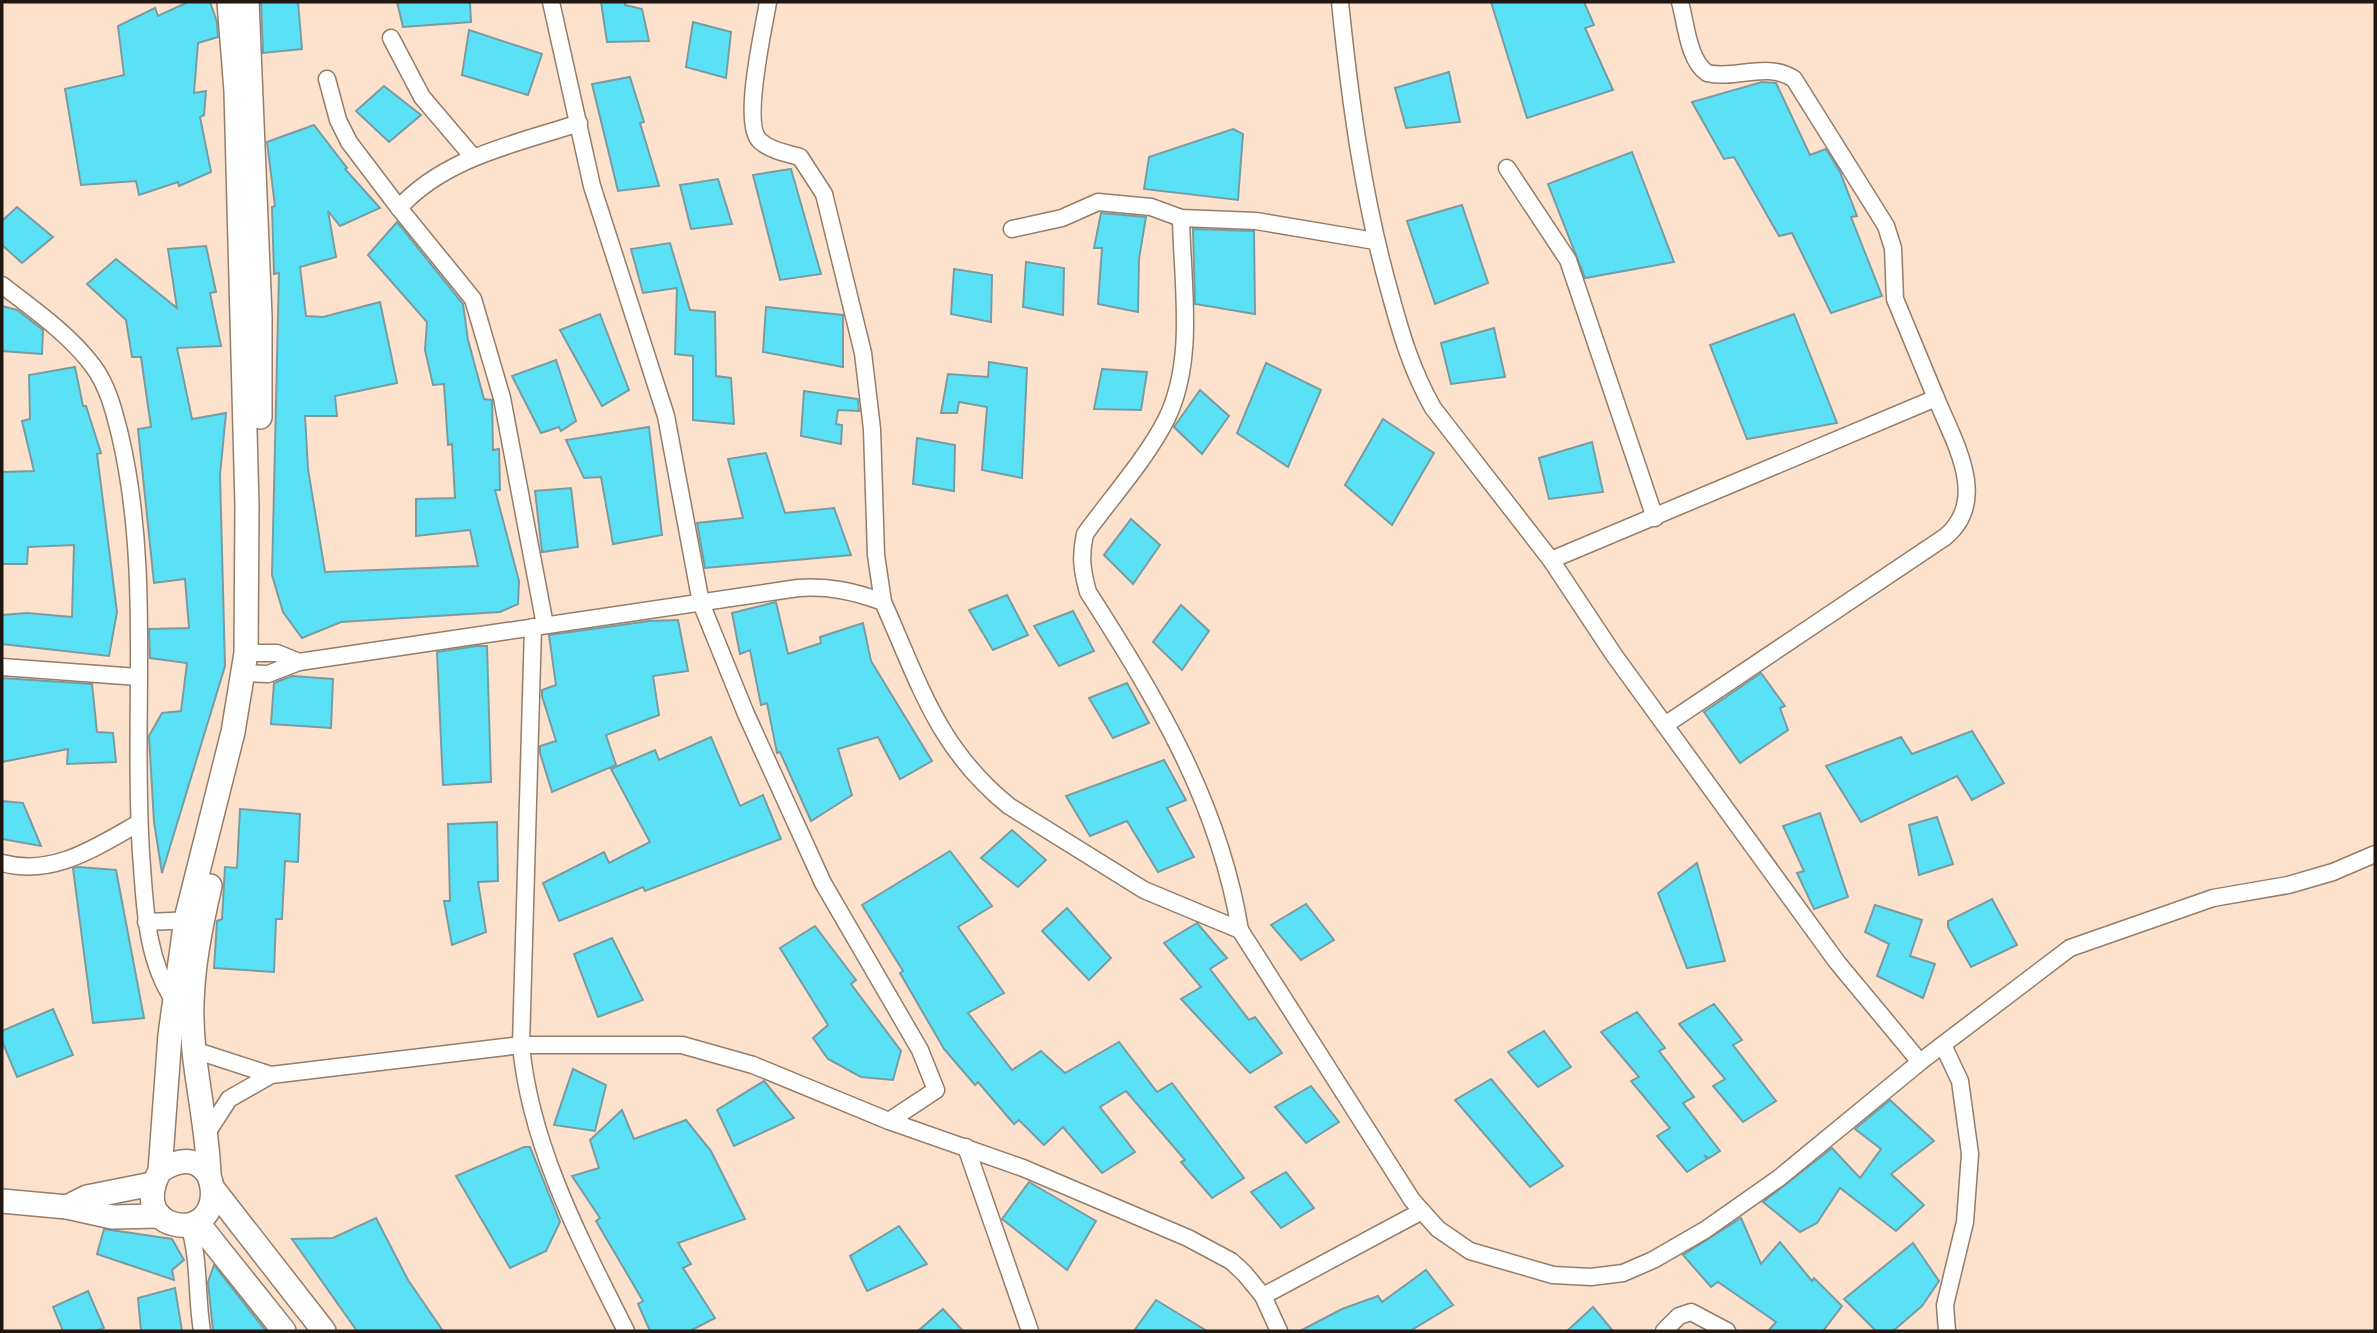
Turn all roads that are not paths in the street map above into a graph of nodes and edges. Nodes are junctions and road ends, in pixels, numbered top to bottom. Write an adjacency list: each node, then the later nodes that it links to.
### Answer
1 (229, 2): 23 (main road)
2 (247, 2): 23 (main road)
3 (551, 2): 9 (street)
4 (768, 2): 20 (street)
5 (1340, 2): 15 (street)
6 (1680, 2): 17 (street)
7 (391, 38): 10 (street)
8 (327, 79): 12 (street)
9 (579, 123): 10 (street); 21 (street)
10 (473, 157): 12 (street)
11 (1507, 169): 18 (street)
12 (399, 208): 22 (street)
13 (1181, 218): 14 (street); 15 (street); 32 (street)
14 (1012, 229)
15 (1375, 242): 19 (street)
16 (2, 285): 25 (street)
17 (1936, 398): 18 (street); 26 (street)
18 (1655, 519): 19 (street)
19 (1551, 561): 26 (street)
20 (883, 602): 21 (street); 32 (street)
21 (701, 603): 22 (street); 39 (street)
22 (539, 626): 23 (street); 34 (street)
23 (252, 664): 30 (main road)
24 (2, 667): 25 (street)
25 (138, 677): 27 (street)
26 (1665, 725): 37 (street)
27 (139, 823): 29 (street); 31 (street)
28 (2375, 855): 35 (street)
29 (2, 863)
30 (194, 919): 31 (street); 33 (main road)
31 (146, 922): 33 (street)
32 (1240, 930): 46 (street)
33 (183, 1003): 36 (main road); 42 (main road)
34 (521, 1045): 38 (street); 39 (street); 53 (street)
35 (1943, 1045): 37 (street); 58 (street)
36 (194, 1050): 38 (street); 40 (main road)
37 (1920, 1062): 46 (street)
38 (271, 1075): 40 (street)
39 (889, 1121): 41 (street)
40 (207, 1133): 43 (main road)
41 (966, 1147): 49 (street); 54 (street)
42 (156, 1177): 43 (main road); 45 (main road); 47 (main road)
43 (212, 1182): 48 (main road); 52 (main road)
44 (2, 1201): 45 (main road)
45 (67, 1207): 47 (main road)
46 (1422, 1211): 49 (street)
47 (160, 1216): 48 (main road)
48 (193, 1223): 50 (street); 51 (main road)
49 (1263, 1296): 55 (street)
50 (202, 1331)
51 (284, 1331)
52 (324, 1331)
53 (626, 1331)
54 (1030, 1331)
55 (1279, 1331)
56 (1664, 1331): 57 (street)
57 (1727, 1331)
58 (1947, 1331)

